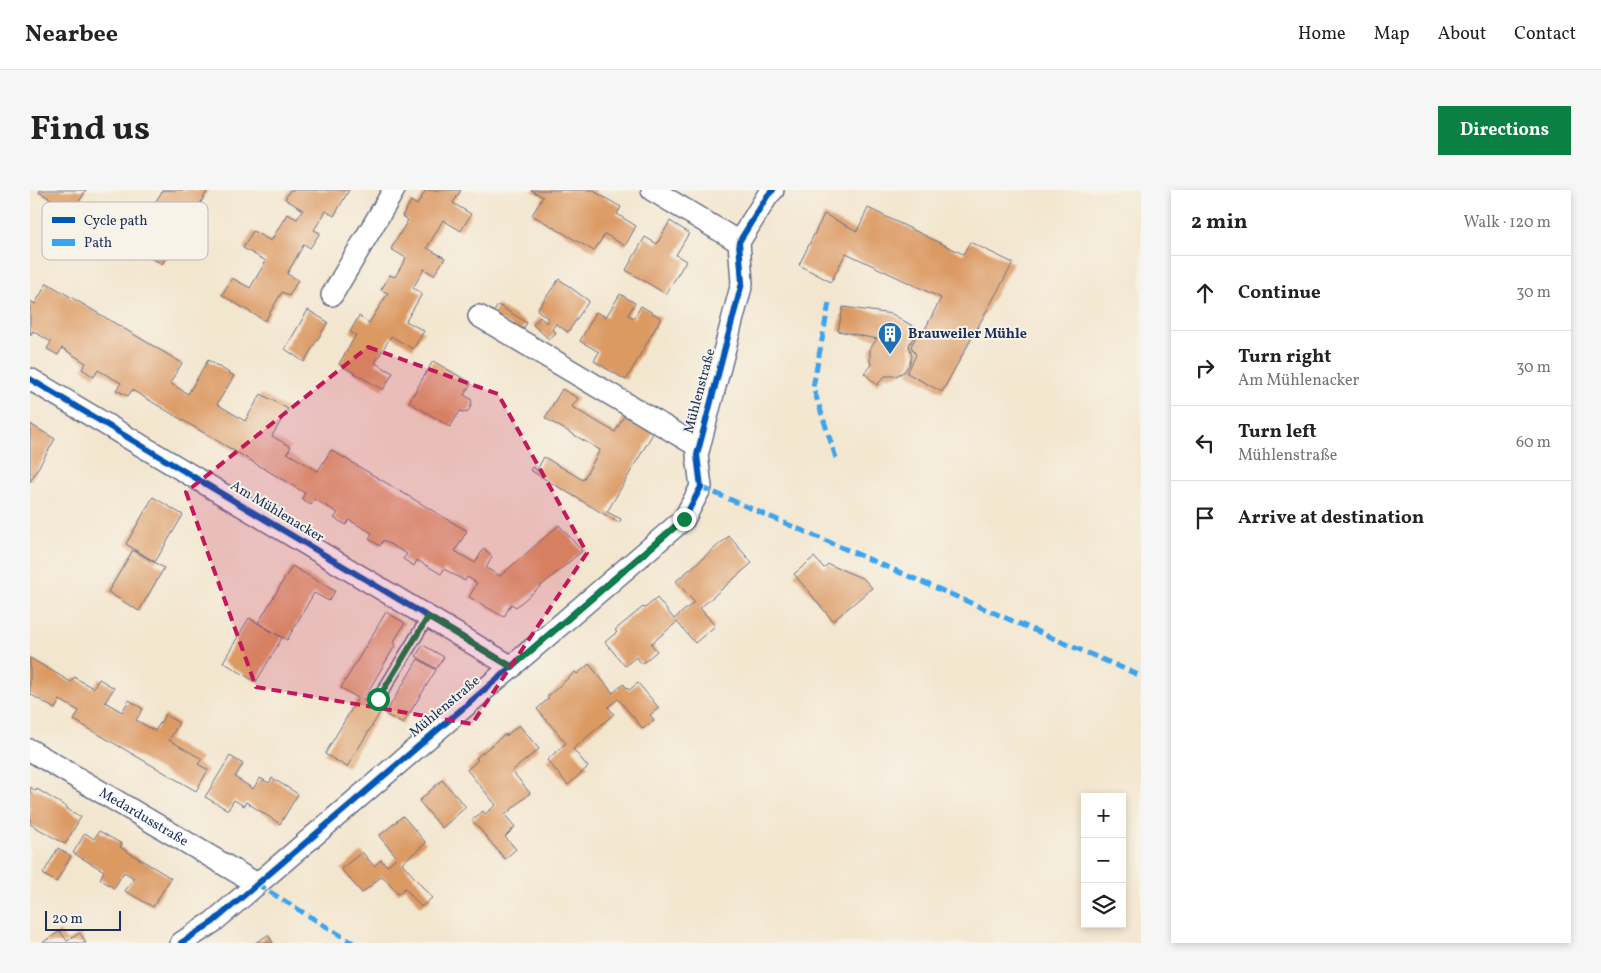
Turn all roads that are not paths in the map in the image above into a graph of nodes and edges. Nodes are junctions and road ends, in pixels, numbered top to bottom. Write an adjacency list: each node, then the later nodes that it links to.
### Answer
1 (394, 190): 5 (street)
2 (652, 190): 4 (street)
3 (773, 190): 4 (street)
4 (738, 242): 8 (street, Mühlenstraße)
5 (332, 295)
6 (479, 316): 8 (street, Mühlenstraße)
7 (30, 378): 9 (street, Am Mühlenacker)
8 (698, 447): 10 (street, Mühlenstraße)
9 (428, 617): 10 (street, Am Mühlenacker); 11 (lane)
10 (512, 667): 13 (street, Mühlenstraße)
11 (378, 699)
12 (30, 750): 13 (street, Medardusstraße)
13 (257, 884): 14 (street, Mühlenstraße)
14 (181, 943)

